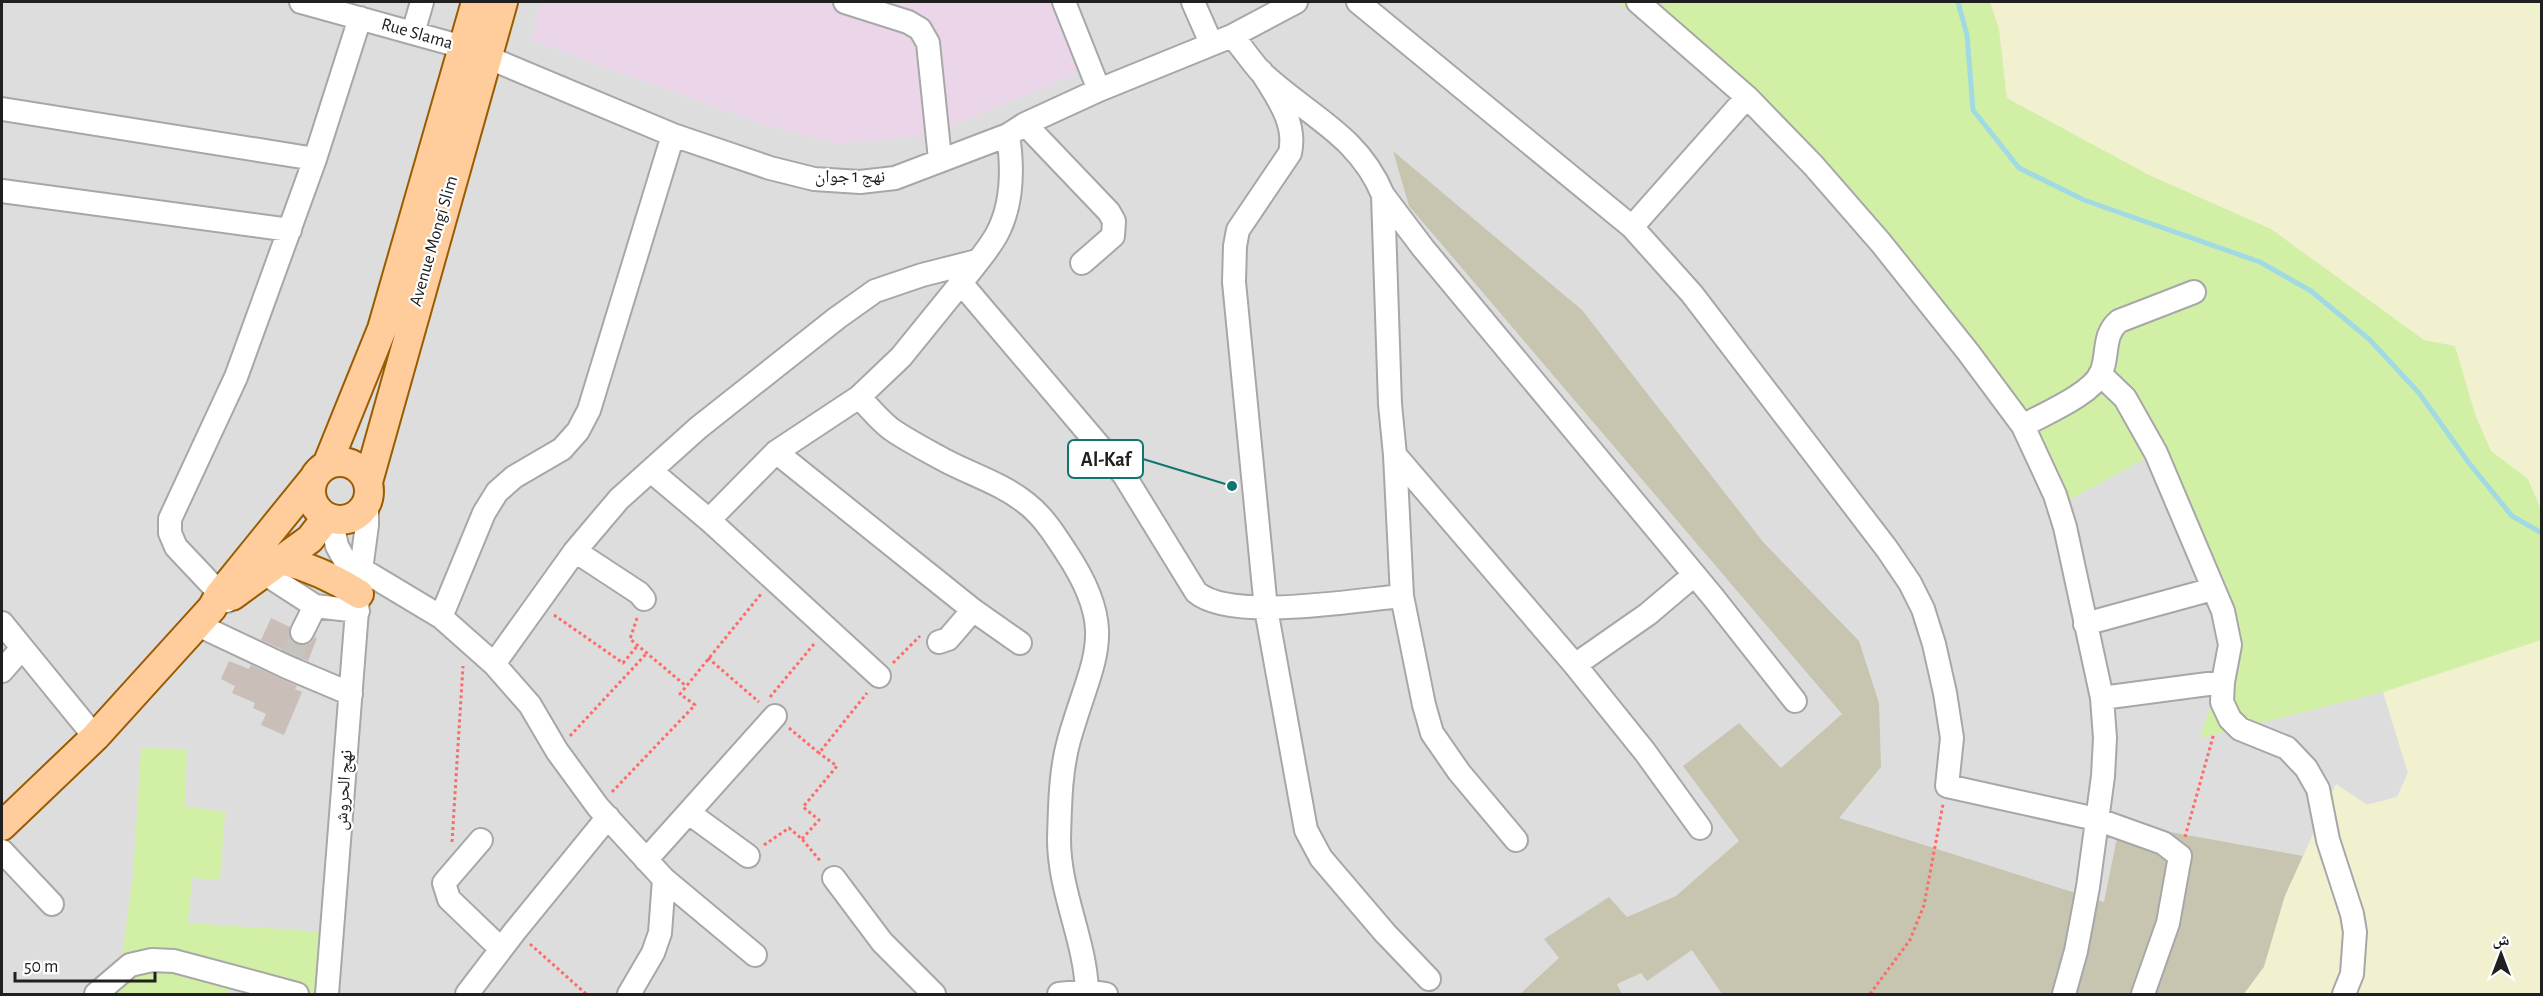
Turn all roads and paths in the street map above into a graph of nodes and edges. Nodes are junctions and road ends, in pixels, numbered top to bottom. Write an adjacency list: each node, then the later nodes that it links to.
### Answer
1 (301, 2): 11 (street, Rue Slama)
2 (422, 2): 12 (street)
3 (476, 2): 15 (main road, Avenue Mongi Slim)
4 (502, 2): 15 (main road, Avenue Mongi Slim)
5 (845, 2): 23 (street)
6 (1064, 2): 17 (street)
7 (1193, 2): 14 (street)
8 (1296, 2): 13 (street, نهج 1 جوان)
9 (1358, 2): 26 (street)
10 (1638, 2): 18 (street)
11 (360, 18): 12 (street, Rue Slama); 22 (street)
12 (413, 33): 15 (street, Rue Slama)
13 (1232, 36): 14 (street, نهج 1 جوان); 16 (street)
14 (1211, 43): 17 (street, نهج 1 جوان)
15 (475, 51): 21 (street, نهج 1 جوان); 38 (main road, Avenue Mongi Slim); 39 (main road, Avenue Mongi Slim)
16 (1261, 71): 25 (street); 53 (street)
17 (1099, 90): 20 (street, نهج 1 جوان)
18 (1747, 97): 26 (street); 34 (street)
19 (2, 110): 22 (street)
20 (1017, 129): 23 (street, نهج 1 جوان); 28 (street); 29 (street)
21 (673, 135): 23 (street, نهج 1 جوان); 55 (street)
22 (315, 159): 27 (street)
23 (940, 159)
24 (2, 191): 27 (street)
25 (1383, 195): 36 (street); 44 (street)
26 (1632, 227): 81 (street)
27 (290, 230): 52 (street)
28 (977, 261): 30 (street); 37 (street)
29 (1082, 263)
30 (961, 283): 33 (street); 53 (street)
31 (2194, 292): 32 (street)
32 (2100, 374): 34 (street); 47 (street)
33 (859, 397): 35 (street); 101 (street)
34 (2023, 426): 57 (street)
35 (776, 452): 41 (street); 54 (street)
36 (1395, 455): 48 (street); 69 (street)
37 (651, 471): 41 (street); 42 (street)
38 (321, 472): 39 (main road); 40 (main road); 52 (main road)
39 (368, 492): 40 (main road); 46 (street, نهج الحروش)
40 (329, 518): 43 (main road); 46 (street)
41 (709, 520): 45 (street)
42 (575, 551): 49 (street); 50 (street)
43 (273, 566): 46 (main road); 51 (street); 52 (main road)
44 (1694, 575): 69 (street); 76 (street)
45 (774, 579): 58 (street); 67 (path)
46 (357, 586): 51 (street); 55 (street); 74 (street, نهج الحروش)
47 (2213, 589): 57 (street); 73 (street)
48 (1402, 596): 53 (street); 89 (street)
49 (644, 599)
50 (538, 604): 64 (path); 68 (street)
51 (315, 606): 59 (street)
52 (214, 607): 74 (street); 78 (main road)
53 (1266, 609): 100 (street)
54 (973, 610): 62 (street); 63 (street)
55 (441, 617): 60 (street)
56 (2, 623): 65 (street)
57 (2085, 624): 75 (street)
58 (827, 628): 67 (path); 71 (street)
59 (302, 632)
60 (465, 637): 68 (street); 90 (path)
61 (630, 639): 64 (path)
62 (939, 642): 71 (path)
63 (1020, 643)
64 (638, 645): 66 (path)
65 (22, 648): 70 (street); 78 (street)
66 (647, 653): 72 (path); 79 (path)
67 (708, 658): 72 (path)
68 (494, 664): 79 (street)
69 (1575, 665): 86 (street)
70 (2, 671)
71 (879, 676): 80 (path)
72 (686, 687): 82 (path)
73 (2223, 692): 75 (street); 93 (path); 113 (street)
74 (351, 694): 104 (street, نهج الحروش)
75 (2102, 698): 84 (street)
76 (1795, 701)
77 (776, 716): 80 (path); 83 (street)
78 (95, 737): 85 (main road)
79 (557, 751): 82 (street)
80 (819, 753): 87 (path)
81 (1947, 786): 84 (street); 110 (path)
82 (603, 812): 94 (street); 98 (street)
83 (689, 813): 92 (street); 94 (street)
84 (2096, 819): 93 (street); 111 (street)
85 (2, 826)
86 (1700, 828)
87 (802, 839): 92 (path); 95 (path)
88 (481, 840): 98 (street)
89 (1516, 840)
90 (452, 846)
91 (2, 851): 97 (street)
92 (748, 856)
93 (2180, 856): 112 (street)
94 (646, 860): 96 (street)
95 (834, 878): 108 (street)
96 (664, 879): 99 (street); 107 (street)
97 (52, 904)
98 (508, 940): 105 (street); 106 (path)
99 (755, 955)
100 (1429, 979)
101 (1093, 993): 109 (street)
102 (96, 994): 103 (street)
103 (297, 994)
104 (327, 994)
105 (467, 994)
106 (586, 994)
107 (629, 994)
108 (934, 994)
109 (1059, 994)
110 (1870, 994)
111 (2064, 994)
112 (2143, 994)
113 (2344, 994)

